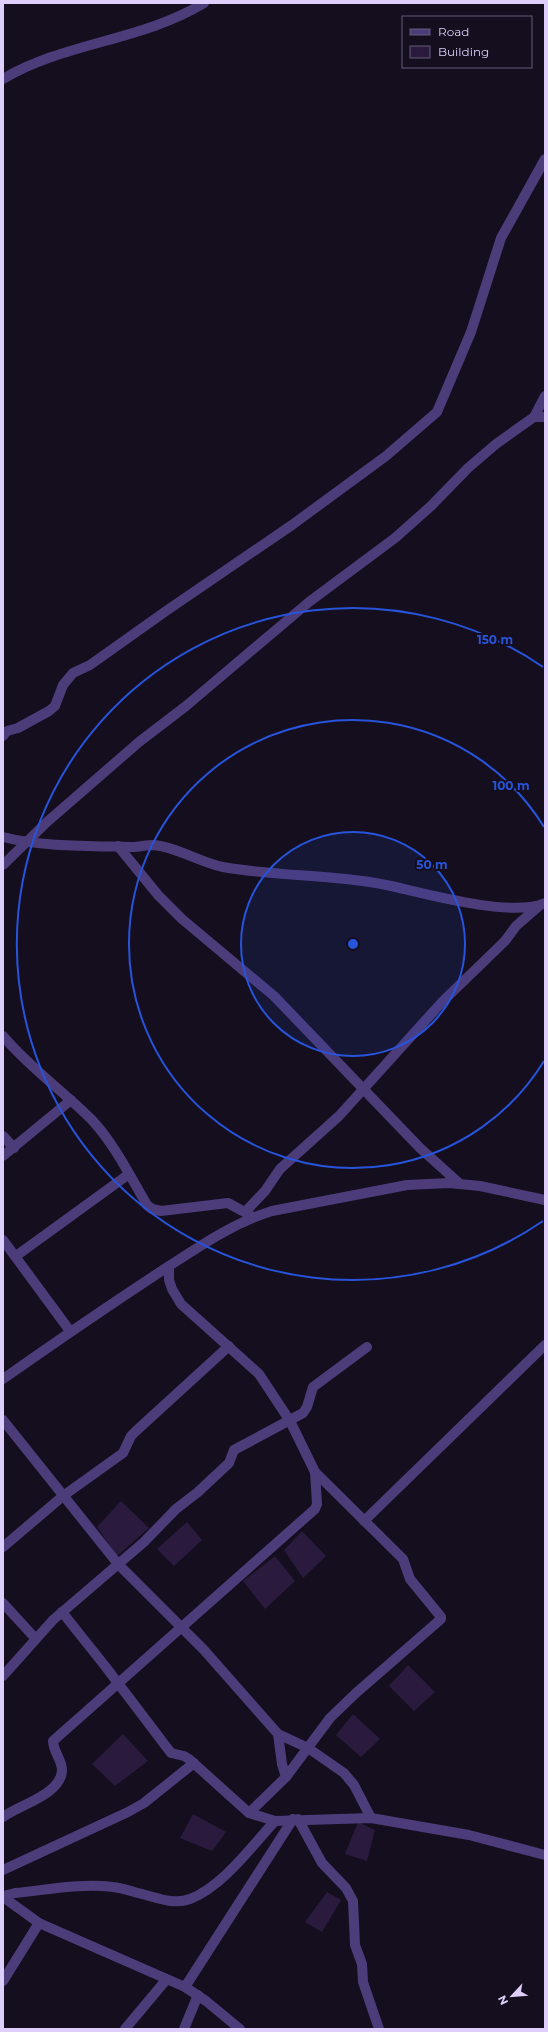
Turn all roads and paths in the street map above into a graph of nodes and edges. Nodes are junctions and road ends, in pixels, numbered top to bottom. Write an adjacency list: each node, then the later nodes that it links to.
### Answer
1 (204, 3): 2 (street)
2 (3, 79)
3 (545, 159): 7 (street)
4 (545, 396): 5 (street)
5 (534, 417): 6 (street); 9 (street)
6 (545, 417)
7 (3, 736)
8 (3, 837): 9 (street)
9 (26, 843): 10 (street); 11 (street)
10 (118, 846): 12 (street); 14 (street)
11 (3, 865)
12 (542, 905): 14 (street)
13 (3, 1036): 15 (street)
14 (364, 1090): 20 (street); 22 (street)
15 (71, 1100): 17 (street); 19 (street)
16 (3, 1136): 17 (street)
17 (14, 1148): 18 (street)
18 (3, 1156)
19 (129, 1174): 22 (street); 24 (street)
20 (460, 1184): 21 (street); 22 (street)
21 (545, 1200)
22 (249, 1214): 25 (street)
23 (3, 1240): 24 (street)
24 (16, 1256): 26 (street)
25 (169, 1266): 26 (street); 28 (street)
26 (70, 1331): 30 (street)
27 (545, 1345): 35 (street)
28 (229, 1346): 31 (street); 34 (street)
29 (367, 1347): 31 (street)
30 (3, 1379)
31 (290, 1421): 33 (street); 37 (street)
32 (5, 1426): 34 (street)
33 (315, 1472): 35 (street); 40 (street)
34 (63, 1496): 36 (street); 37 (street)
35 (364, 1521): 45 (street)
36 (3, 1547)
37 (118, 1564): 39 (street); 40 (street)
38 (3, 1603): 41 (street)
39 (62, 1612): 41 (street); 43 (street)
40 (181, 1627): 43 (street); 44 (street)
41 (35, 1638): 42 (street)
42 (3, 1676)
43 (118, 1683): 46 (street); 49 (street)
44 (278, 1734): 45 (street); 47 (street)
45 (308, 1748): 47 (street); 50 (street)
46 (194, 1763): 48 (street); 54 (street)
47 (286, 1777): 48 (street)
48 (249, 1813): 52 (street)
49 (3, 1817)
50 (371, 1818): 51 (street); 53 (street)
51 (295, 1819): 52 (street); 59 (street); 64 (street)
52 (275, 1821): 55 (street)
53 (545, 1855)
54 (3, 1870)
55 (3, 1896): 56 (street)
56 (39, 1923): 57 (street); 58 (street)
57 (166, 1980): 59 (street); 61 (street)
58 (3, 1981)
59 (185, 1987): 60 (street)
60 (198, 1995): 62 (street); 63 (street)
61 (125, 2029)
62 (184, 2029)
63 (240, 2029)
64 (379, 2029)

